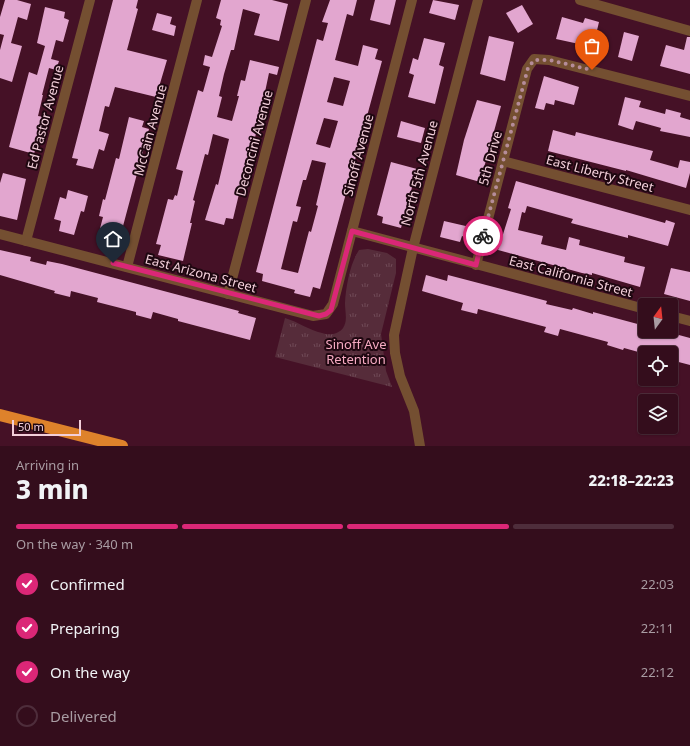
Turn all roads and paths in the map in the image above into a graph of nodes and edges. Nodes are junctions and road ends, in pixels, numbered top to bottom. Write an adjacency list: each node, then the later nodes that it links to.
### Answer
1 (90, 0): 13 (street, Ed Pastor Avenue)
2 (197, 0): 16 (street, McCain Avenue)
3 (306, 0): 17 (street, Deconcini Avenue)
4 (412, 0): 11 (street, Sinoff Avenue)
5 (478, 0): 14 (street, North 5th Avenue)
6 (580, 0): 7 (street)
7 (690, 31)
8 (690, 96): 9 (street, 5th Drive)
9 (503, 161): 10 (street, East Liberty Street); 15 (street, 5th Drive)
10 (690, 210)
11 (352, 231): 14 (street, East California Street); 19 (street, Sinoff Avenue)
12 (0, 234): 13 (street, East Arizona Street)
13 (26, 241): 16 (street, East Arizona Street)
14 (413, 248): 15 (street, East California Street); 24 (street, North 5th Avenue)
15 (476, 265): 18 (street, East California Street)
16 (127, 267): 17 (street, East Arizona Street)
17 (228, 294): 19 (street, East Arizona Street)
18 (638, 307)
19 (326, 314)
20 (678, 318): 21 (street)
21 (690, 321)
22 (0, 415): 23 (highway)
23 (122, 446)
24 (420, 446)

